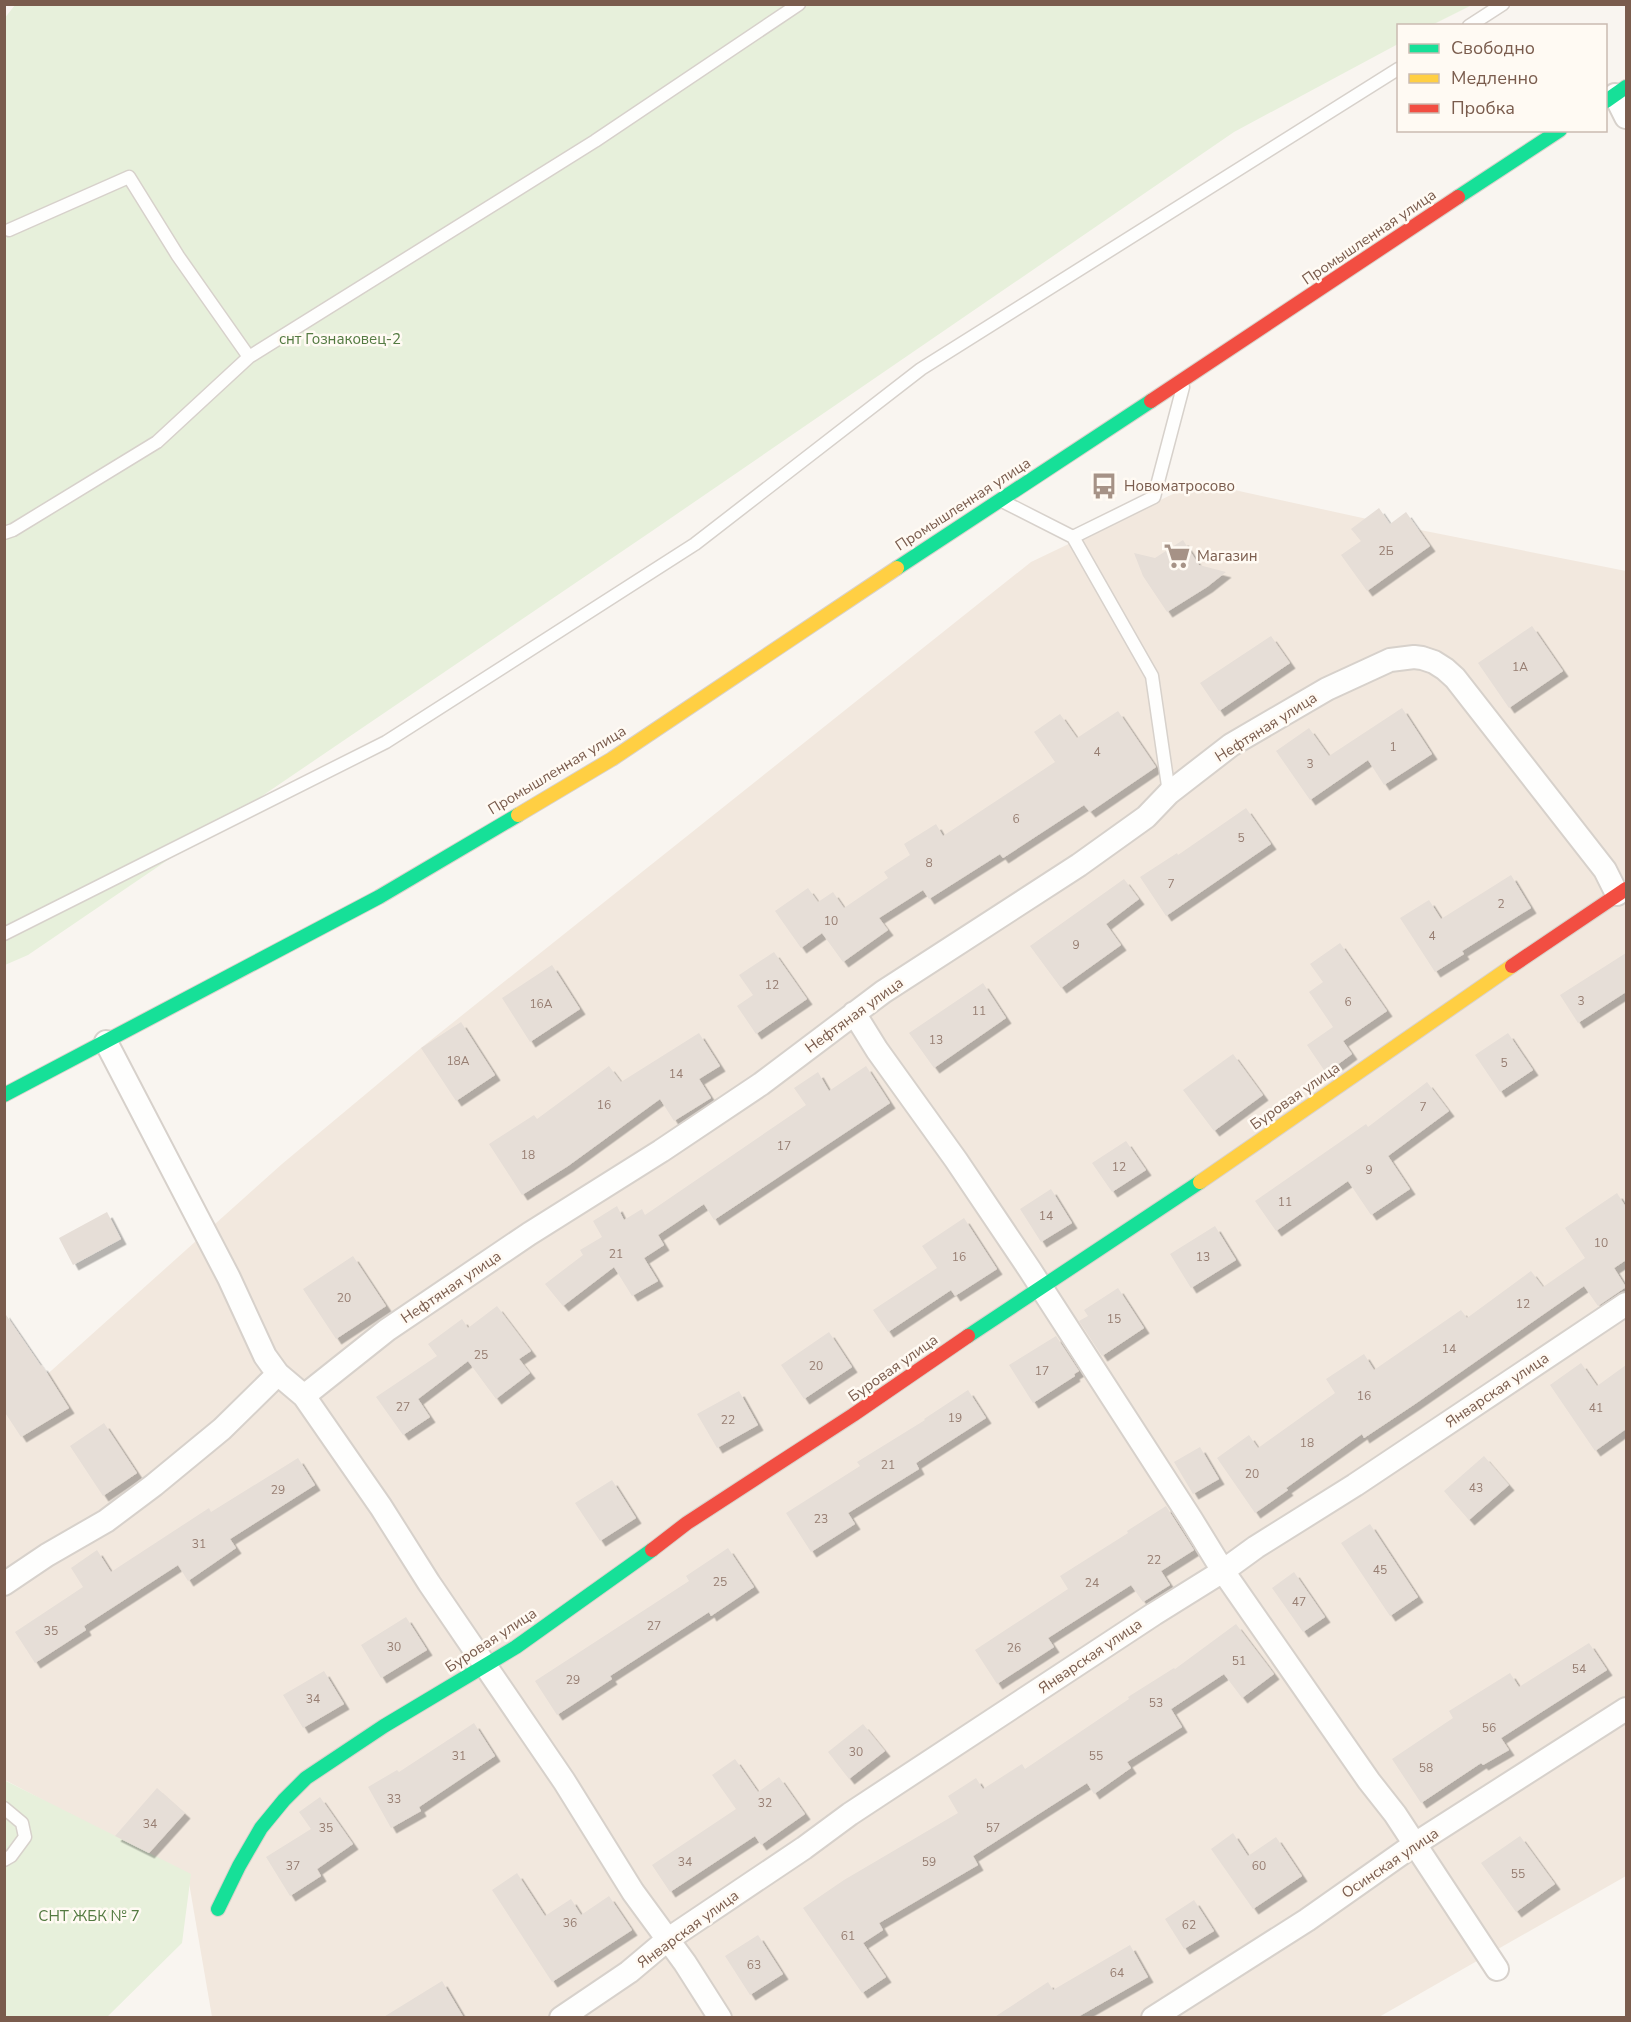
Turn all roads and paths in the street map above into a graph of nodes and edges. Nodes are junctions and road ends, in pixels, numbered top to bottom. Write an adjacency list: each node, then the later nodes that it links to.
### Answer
1 (799, 4): 9 (lane)
2 (1503, 4): 3 (lane)
3 (1472, 24)
4 (1397, 70): 16 (lane)
5 (1616, 94): 6 (street)
6 (1626, 117)
7 (1557, 132): 10 (main road, Промышленная улица)
8 (9, 230): 9 (lane)
9 (249, 357): 12 (lane)
10 (1185, 379): 11 (main road, Промышленная улица); 13 (lane)
11 (998, 500): 13 (lane); 18 (main road, Промышленная улица)
12 (4, 532)
13 (1073, 537): 14 (lane)
14 (1169, 793): 15 (street, Нефтяная улица); 17 (street, Нефтяная улица)
15 (1622, 892): 20 (main road, Буровая улица)
16 (4, 934)
17 (854, 1013): 20 (street); 23 (street, Нефтяная улица)
18 (106, 1042): 19 (main road, Промышленная улица); 22 (street)
19 (4, 1095)
20 (1041, 1287): 24 (street); 26 (main road, Буровая улица)
21 (1626, 1305): 24 (street, Январская улица)
22 (278, 1374): 23 (street); 25 (street)
23 (304, 1396): 26 (street)
24 (1222, 1571): 29 (street); 32 (street, Январская улица)
25 (4, 1584)
26 (485, 1665): 31 (main road, Буровая улица); 32 (street)
27 (1626, 1709): 29 (street, Осинская улица)
28 (4, 1808): 30 (lane)
29 (1415, 1844): 33 (street); 36 (street, Осинская улица)
30 (4, 1860)
31 (218, 1909)
32 (667, 1940): 34 (street, Январская улица); 35 (street)
33 (1497, 1969)
34 (561, 2018)
35 (720, 2018)
36 (1153, 2018)

